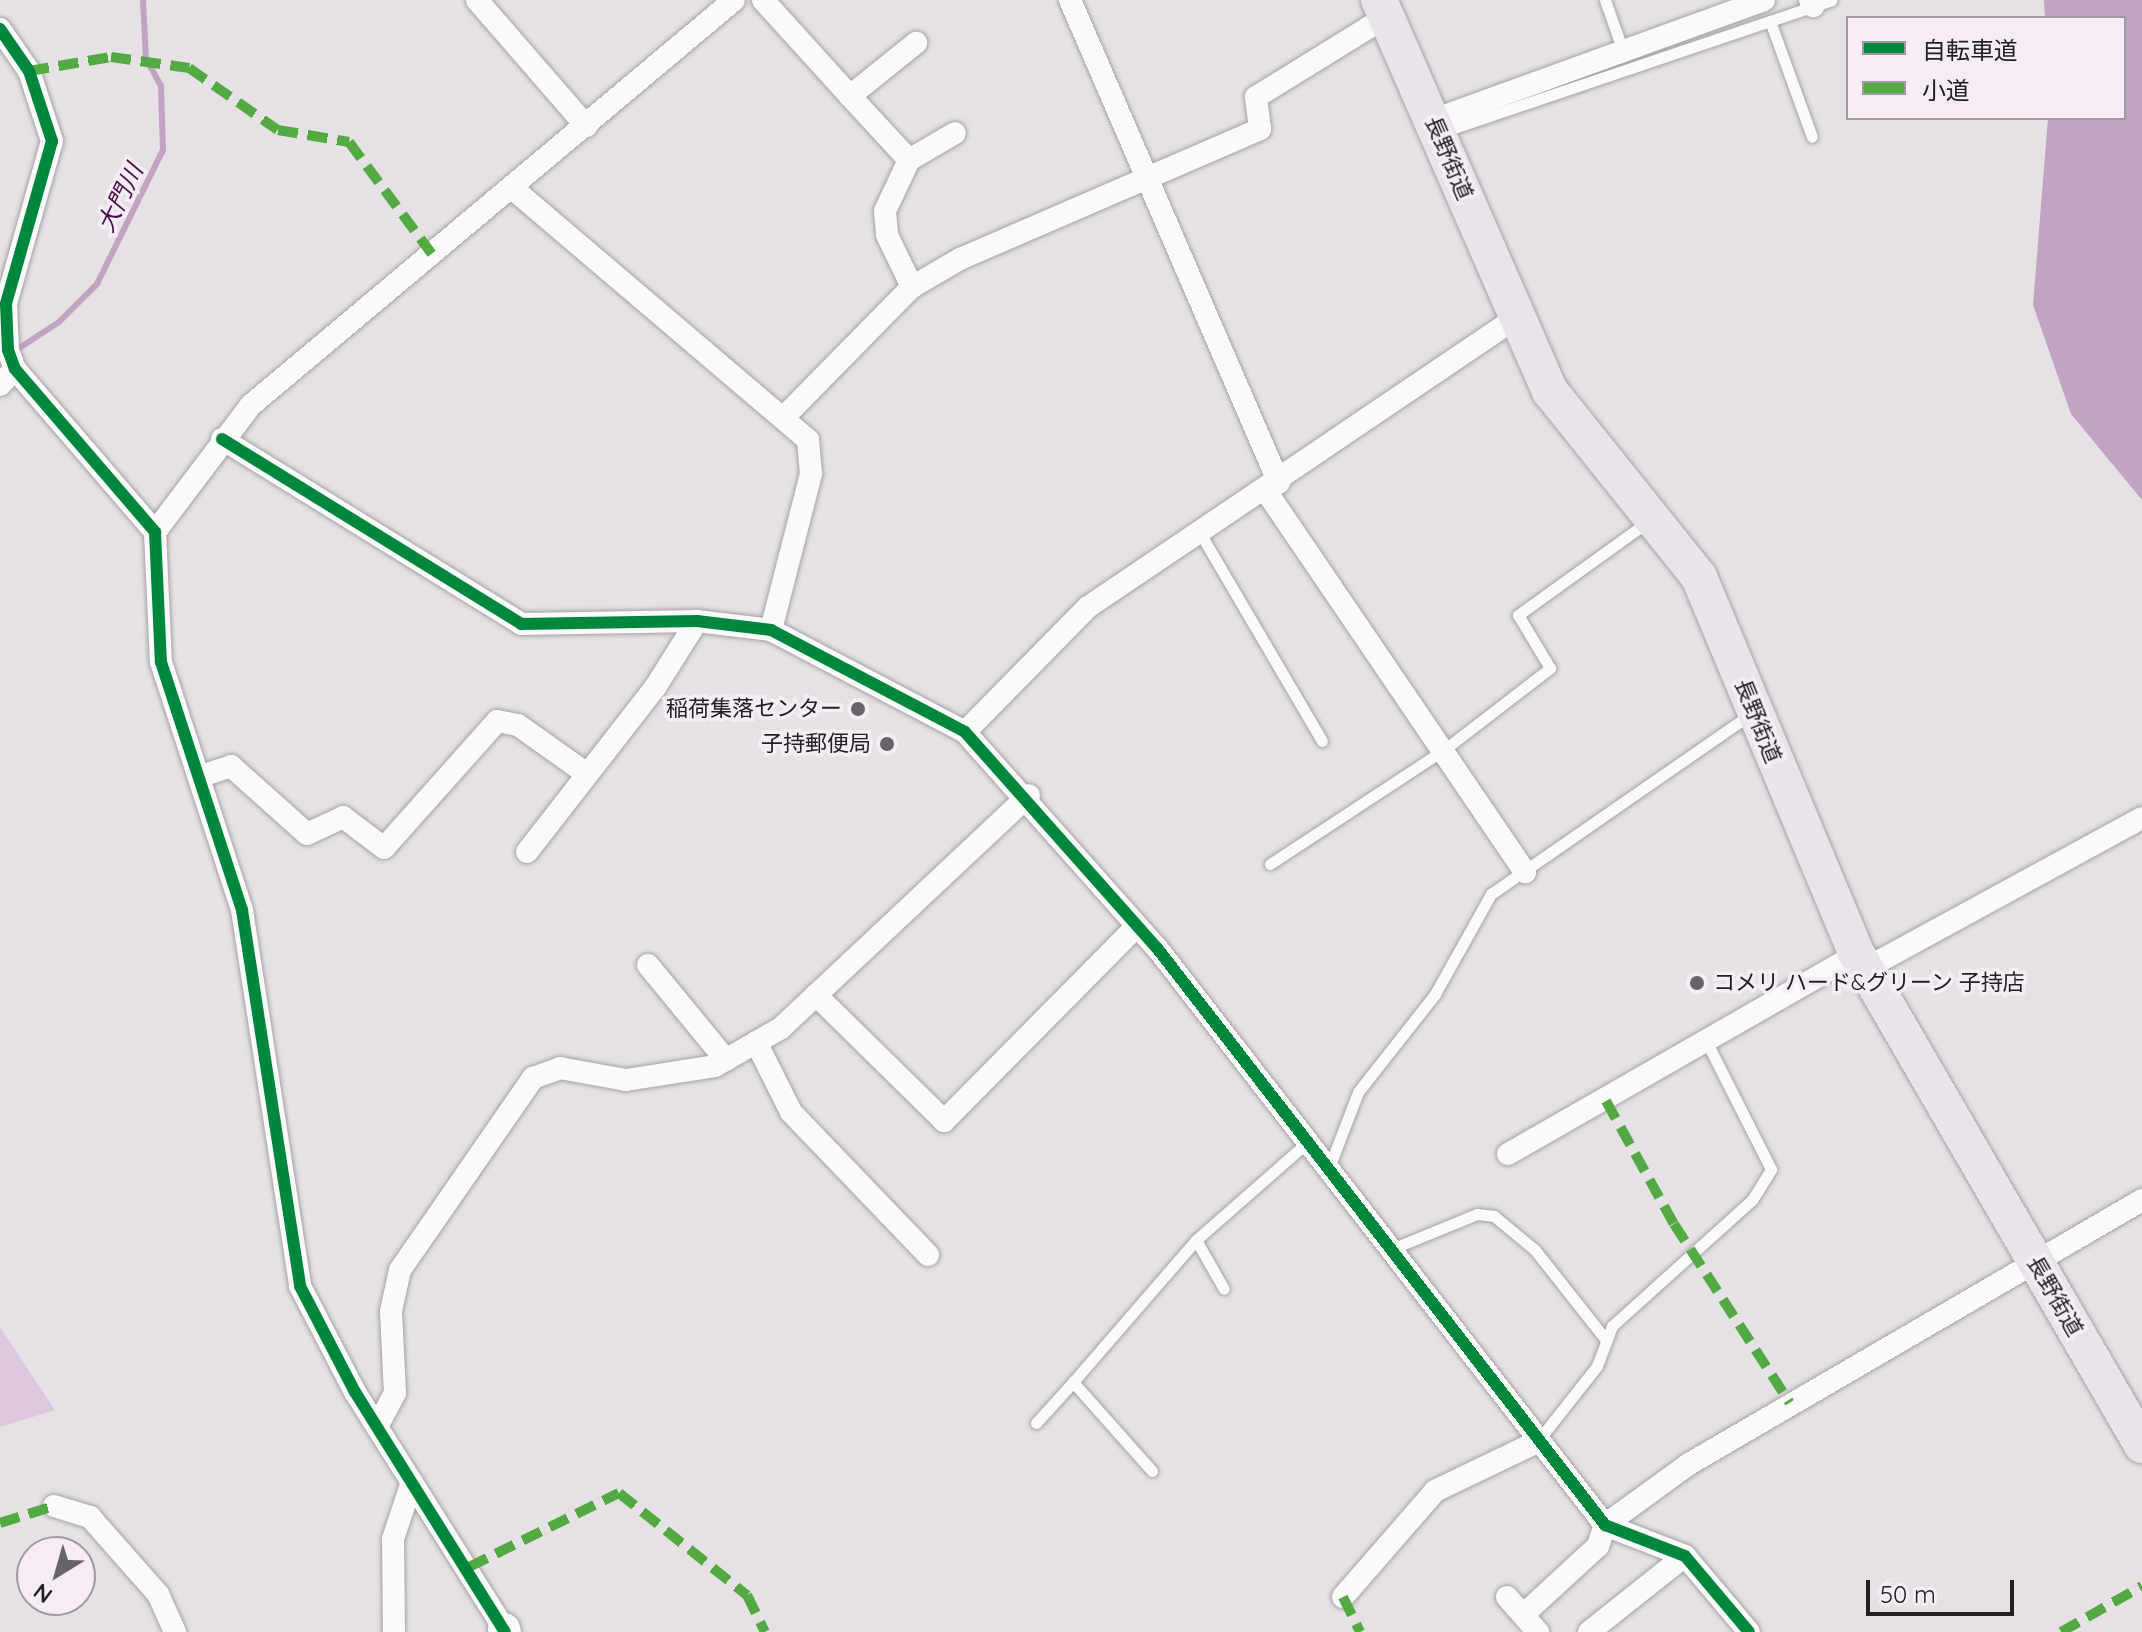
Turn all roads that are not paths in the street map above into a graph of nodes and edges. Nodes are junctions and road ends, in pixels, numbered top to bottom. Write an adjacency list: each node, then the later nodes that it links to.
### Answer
1 (477, 0): 15 (street)
2 (734, 0): 15 (street)
3 (763, 0): 14 (street)
4 (1070, 0): 20 (street)
5 (1605, 0): 12 (lane)
6 (1818, 2): 8 (lane)
7 (1383, 8): 16 (main road, 長野街道); 20 (street)
8 (1767, 10): 10 (street); 18 (lane)
9 (0, 29): 24 (street)
10 (1680, 41): 12 (street); 13 (lane)
11 (916, 43): 14 (street)
12 (1623, 51): 13 (street)
13 (1581, 75): 16 (street)
14 (850, 96): 19 (street)
15 (586, 126): 21 (street)
16 (1436, 126): 23 (main road, 長野街道)
17 (955, 133): 19 (street)
18 (1812, 137)
19 (909, 160): 22 (street)
20 (1145, 176): 22 (street); 27 (street)
21 (512, 188): 25 (street); 26 (street)
22 (912, 287): 25 (street)
23 (1516, 318): 27 (street); 28 (main road, 長野街道)
24 (9, 368): 29 (street)
25 (786, 415): 32 (street)
26 (222, 439): 29 (street); 31 (street)
27 (1272, 487): 30 (street); 36 (street)
28 (1653, 518): 33 (main road, 長野街道); 36 (lane)
29 (155, 532): 38 (street)
30 (1200, 533): 34 (street); 35 (lane)
31 (697, 621): 32 (street); 37 (street)
32 (771, 630): 34 (street)
33 (1754, 712): 43 (lane); 45 (main road, 長野街道)
34 (965, 732): 39 (street)
35 (1322, 741)
36 (1445, 749): 42 (lane); 43 (street)
37 (587, 774): 38 (street); 41 (street)
38 (201, 776): 62 (street)
39 (1029, 795): 44 (street); 47 (street)
40 (2142, 818): 45 (street)
41 (527, 852)
42 (1270, 864)
43 (1525, 872): 53 (lane)
44 (1137, 926): 47 (street); 51 (street)
45 (1861, 962): 49 (street); 58 (main road, 長野街道)
46 (648, 965): 50 (street)
47 (816, 995): 48 (street)
48 (756, 1042): 50 (street); 57 (street)
49 (1707, 1043): 52 (street); 60 (lane)
50 (726, 1060): 62 (street)
51 (1310, 1140): 53 (street); 55 (lane)
52 (1508, 1154)
53 (1330, 1165): 56 (street)
54 (2142, 1200): 58 (street)
55 (1196, 1240): 59 (lane); 61 (lane)
56 (1394, 1248): 60 (lane); 64 (street)
57 (928, 1255)
58 (2035, 1261): 65 (main road, 長野街道); 69 (street)
59 (1224, 1289)
60 (1606, 1340): 64 (lane)
61 (1073, 1382): 63 (lane); 66 (lane)
62 (379, 1423): 67 (street)
63 (1036, 1423)
64 (1537, 1442): 69 (street); 71 (street)
65 (2142, 1445)
66 (1152, 1471)
67 (412, 1482): 74 (street); 76 (street)
68 (54, 1506): 75 (street)
69 (1605, 1525): 70 (street); 73 (street)
70 (1685, 1556): 78 (street); 79 (street)
71 (1343, 1597)
72 (1507, 1597): 73 (street)
73 (1523, 1615): 77 (street)
74 (505, 1631)
75 (175, 1632)
76 (394, 1632)
77 (1538, 1632)
78 (1589, 1632)
79 (1749, 1632)

